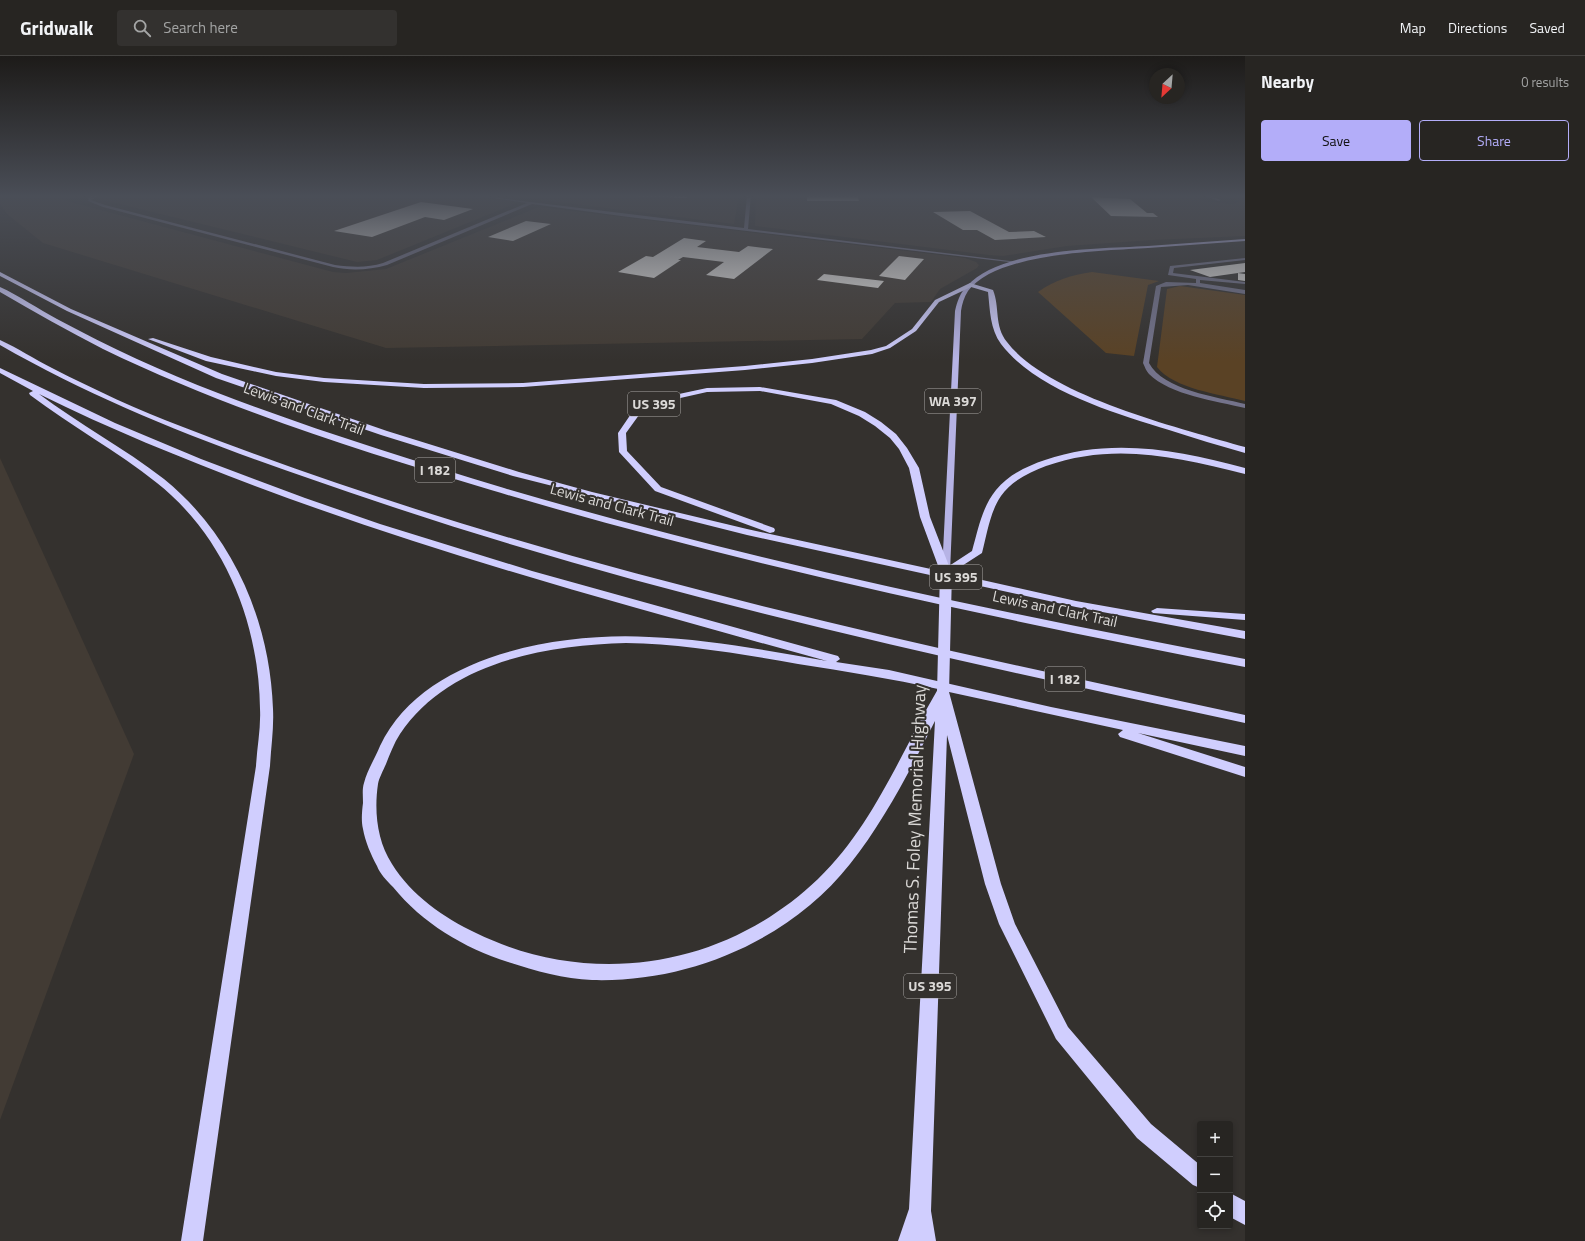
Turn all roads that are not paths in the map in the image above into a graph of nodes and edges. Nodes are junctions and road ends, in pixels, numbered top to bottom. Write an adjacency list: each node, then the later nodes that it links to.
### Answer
1 (274, 250): 2 (street)
2 (418, 250)
3 (918, 250): 6 (street)
4 (1092, 250): 6 (main road, WA 397)
5 (1245, 259): 8 (street)
6 (1017, 262): 10 (main road, WA 397)
7 (0, 274): 14 (highway)
8 (1198, 278): 9 (street); 11 (street)
9 (1245, 283)
10 (970, 285): 14 (highway); 18 (highway); 21 (main road, WA 397)
11 (1198, 286): 13 (street); 17 (street)
12 (0, 289): 25 (highway, Lewis and Clark Trail / I 182)
13 (1245, 292)
14 (113, 328): 20 (highway)
15 (0, 342): 29 (highway, I 182)
16 (6, 374): 26 (highway); 36 (highway)
17 (1245, 406)
18 (1245, 450)
19 (1245, 471): 21 (highway)
20 (836, 550): 21 (highway, US 395); 22 (highway, US 395)
21 (946, 572): 27 (highway, Thomas S. Foley Memorial Highway / US 395, bridge)
22 (1076, 604): 23 (highway); 24 (highway, US 395)
23 (1245, 617)
24 (1245, 635)
25 (1245, 663)
26 (896, 676): 27 (highway); 28 (highway)
27 (943, 692): 32 (highway); 34 (highway, Thomas S. Foley Memorial Highway / US 395)
28 (1051, 711): 30 (highway); 31 (highway)
29 (1245, 719)
30 (1245, 751)
31 (1245, 772)
32 (1197, 1175)
33 (1233, 1206): 35 (highway)
34 (920, 1211): 37 (highway, Thomas S. Foley Memorial Highway / US 395); 38 (highway, Thomas S. Foley Memorial Highway)
35 (1245, 1214)
36 (192, 1241)
37 (909, 1241)
38 (926, 1241)

